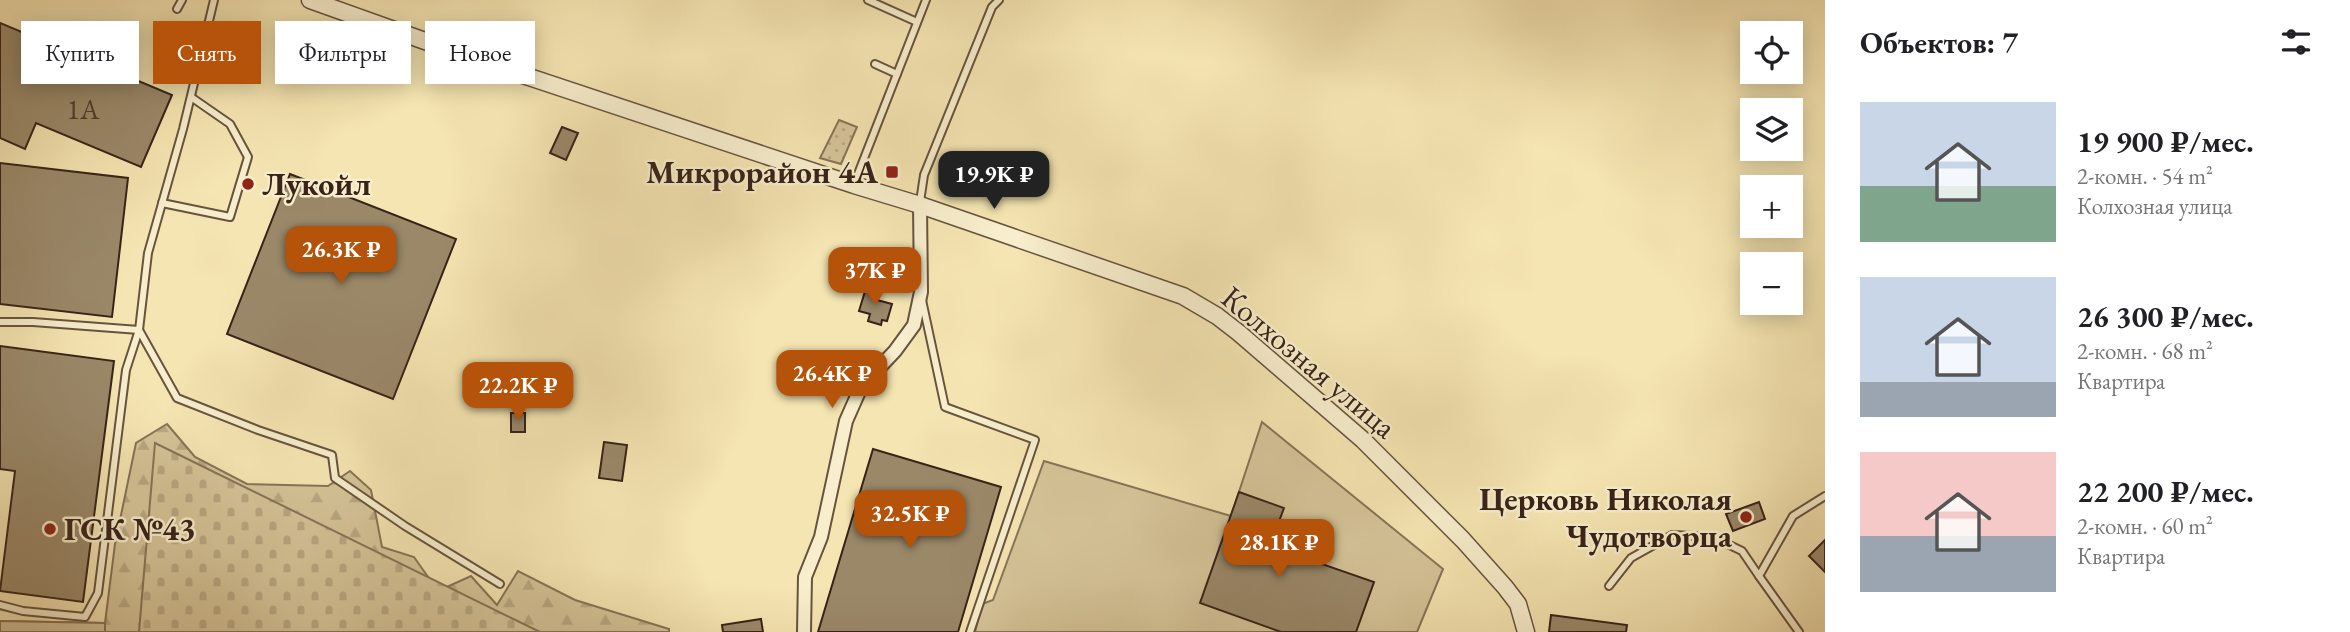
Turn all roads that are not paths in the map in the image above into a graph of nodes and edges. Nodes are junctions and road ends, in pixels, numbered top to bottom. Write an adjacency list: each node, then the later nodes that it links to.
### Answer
1 (182, 0): 7 (lane)
2 (214, 0): 11 (lane)
3 (310, 0): 12 (street, Колхозная улица)
4 (868, 0): 8 (lane)
5 (926, 0): 8 (lane)
6 (995, 2): 14 (lane)
7 (177, 9)
8 (917, 22): 10 (lane)
9 (875, 64): 10 (lane)
10 (897, 74): 12 (lane)
11 (191, 97): 13 (lane); 13 (lane)
12 (853, 186): 14 (street, Колхозная улица)
13 (162, 202): 17 (lane)
14 (920, 205): 15 (street); 25 (street, Колхозная улица)
15 (921, 292): 23 (street); 24 (lane)
16 (0, 322): 17 (lane)
17 (139, 330): 20 (lane); 22 (lane)
18 (1825, 496): 19 (lane)
19 (1759, 576): 21 (lane); 26 (lane)
20 (500, 584)
21 (1609, 586)
22 (0, 605)
23 (804, 632)
24 (970, 632)
25 (1526, 632)
26 (1799, 632)

